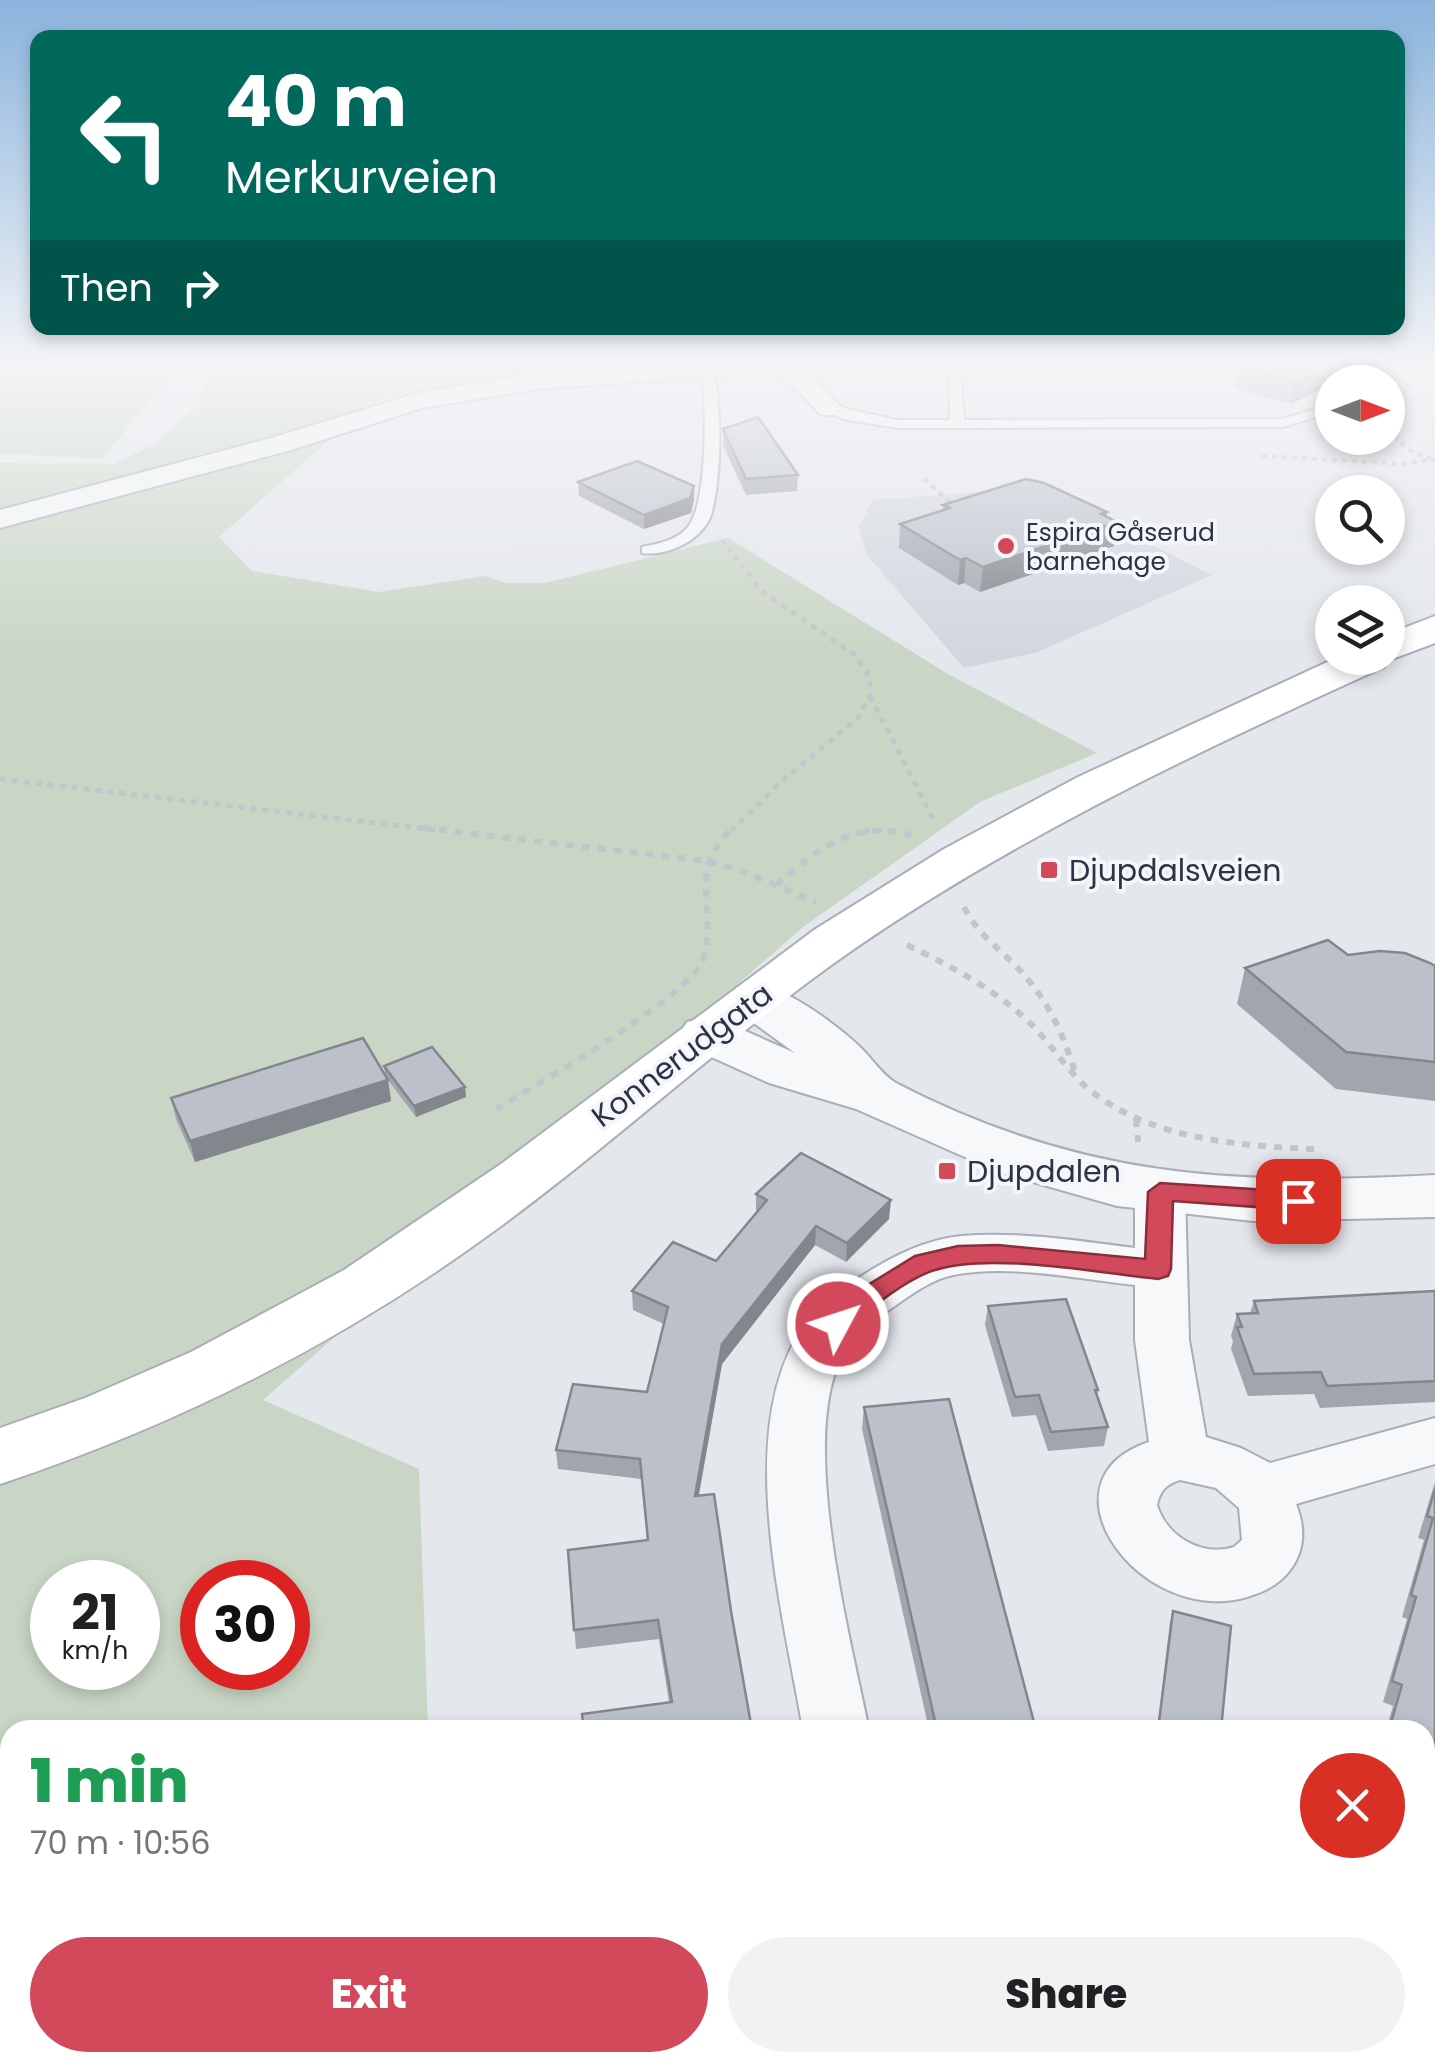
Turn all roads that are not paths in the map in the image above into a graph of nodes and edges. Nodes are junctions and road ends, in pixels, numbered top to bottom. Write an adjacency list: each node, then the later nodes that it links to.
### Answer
1 (228, 459): 3 (street)
2 (709, 459): 4 (lane)
3 (0, 518)
4 (647, 550)
5 (1435, 628): 6 (main road)
6 (1405, 641)
7 (1332, 675): 8 (main road, Konnerudgata)
8 (756, 999): 9 (main road, Konnerudgata); 10 (street)
9 (706, 1034): 10 (street); 15 (main road, Konnerudgata)
10 (873, 1095): 11 (street)
11 (1160, 1192): 12 (street); 13 (street)
12 (1435, 1196)
13 (1158, 1269): 16 (street); 18 (street)
14 (1435, 1441): 17 (street)
15 (0, 1456)
16 (1180, 1457): 17 (street); 17 (street)
17 (1260, 1490)
18 (834, 1720)

